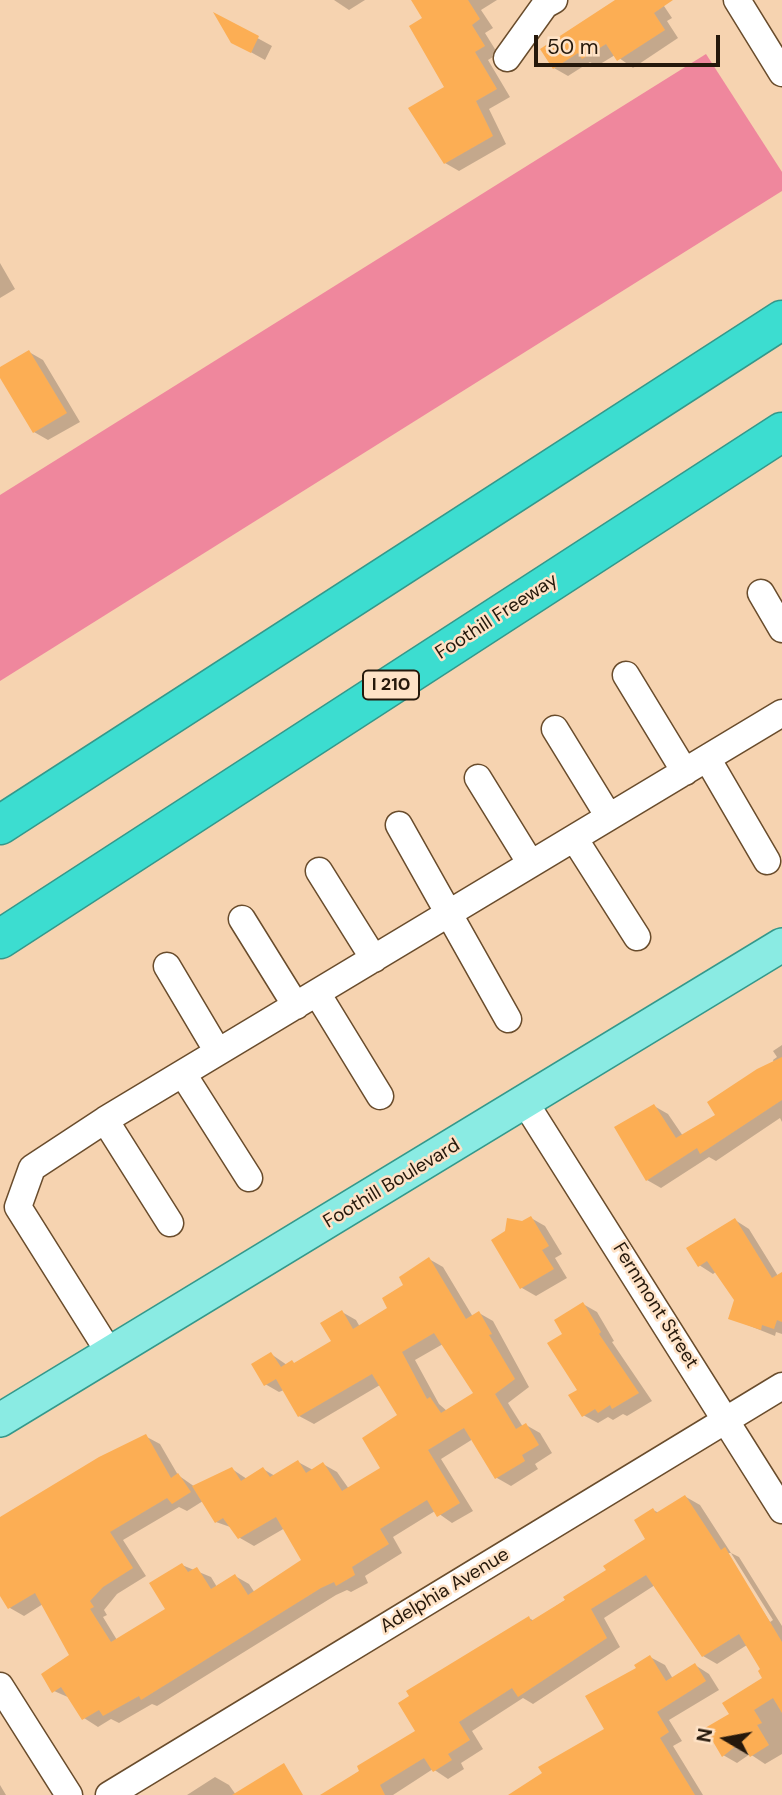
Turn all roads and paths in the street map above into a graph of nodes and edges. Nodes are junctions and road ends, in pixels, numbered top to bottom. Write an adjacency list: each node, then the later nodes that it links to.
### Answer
1 (554, 0): 3 (street)
2 (737, 0): 4 (street)
3 (507, 58)
4 (782, 73)
5 (782, 320): 15 (highway)
6 (782, 432): 24 (highway, Foothill Freeway / I 210)
7 (761, 593): 8 (street)
8 (782, 629)
9 (626, 675): 12 (street)
10 (782, 713): 12 (street)
11 (555, 729): 14 (street)
12 (696, 765): 14 (street); 18 (street)
13 (478, 778): 19 (street)
14 (609, 817): 17 (street)
15 (0, 825)
16 (399, 825): 21 (street)
17 (574, 838): 19 (street); 23 (street)
18 (768, 861)
19 (531, 864): 21 (street)
20 (319, 871): 26 (street)
21 (448, 914): 26 (street); 29 (street)
22 (242, 919): 28 (street)
23 (637, 937)
24 (0, 939)
25 (782, 945): 33 (main road, Foothill Boulevard)
26 (374, 959): 28 (street)
27 (167, 966): 30 (street)
28 (306, 999): 30 (street); 32 (street)
29 (508, 1019)
30 (218, 1052): 31 (street)
31 (183, 1074): 34 (street); 35 (street)
32 (380, 1096)
33 (526, 1104): 37 (main road, Foothill Boulevard); 40 (street, Fernmont Street)
34 (105, 1121): 36 (street); 37 (street)
35 (249, 1178)
36 (170, 1223)
37 (109, 1352): 39 (main road, Foothill Boulevard)
38 (782, 1386): 40 (street, Adelphia Avenue)
39 (0, 1420)
40 (727, 1420): 41 (street, Fernmont Street); 44 (street, Adelphia Avenue)
41 (782, 1510)
42 (0, 1686): 43 (street)
43 (69, 1795)
44 (109, 1795)

